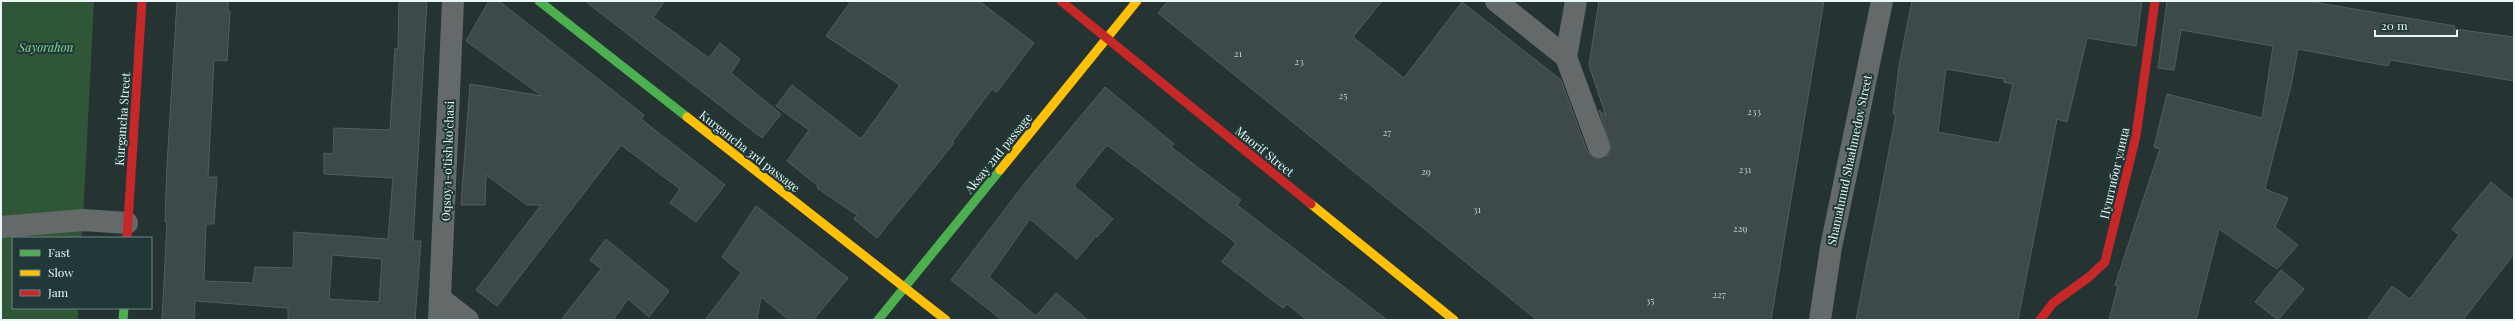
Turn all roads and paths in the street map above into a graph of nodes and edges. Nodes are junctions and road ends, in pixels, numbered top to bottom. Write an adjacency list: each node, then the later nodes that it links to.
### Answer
1 (142, 1): 14 (street, Kurgancha Street)
2 (453, 1): 16 (street, Oqsoy 1-o'tish ko'chasi)
3 (539, 1): 15 (street, Kurgancha 3rd passage)
4 (1061, 1): 10 (street, Maorif Street)
5 (1136, 1): 10 (street, Aksay 2nd passage)
6 (1496, 1): 11 (street)
7 (1576, 1): 11 (street)
8 (1882, 1): 24 (street, Shamahmud Shaahmedov Street)
9 (2155, 1): 25 (street, Пуштибог улица)
10 (1107, 38): 15 (street, Aksay 2nd passage); 23 (street, Maorif Street)
11 (1566, 57): 12 (street)
12 (1599, 147)
13 (1, 227): 14 (street)
14 (127, 231)
15 (905, 288): 21 (street, Aksay 2nd passage); 22 (street, Kurgancha 3rd passage)
16 (441, 299): 19 (street, Oqsoy 1-o'tish ko'chasi); 20 (street)
17 (124, 309): 18 (street)
18 (123, 320)
19 (439, 320)
20 (468, 320)
21 (878, 320)
22 (946, 320)
23 (1454, 320)
24 (1820, 320)
25 (2040, 320)

